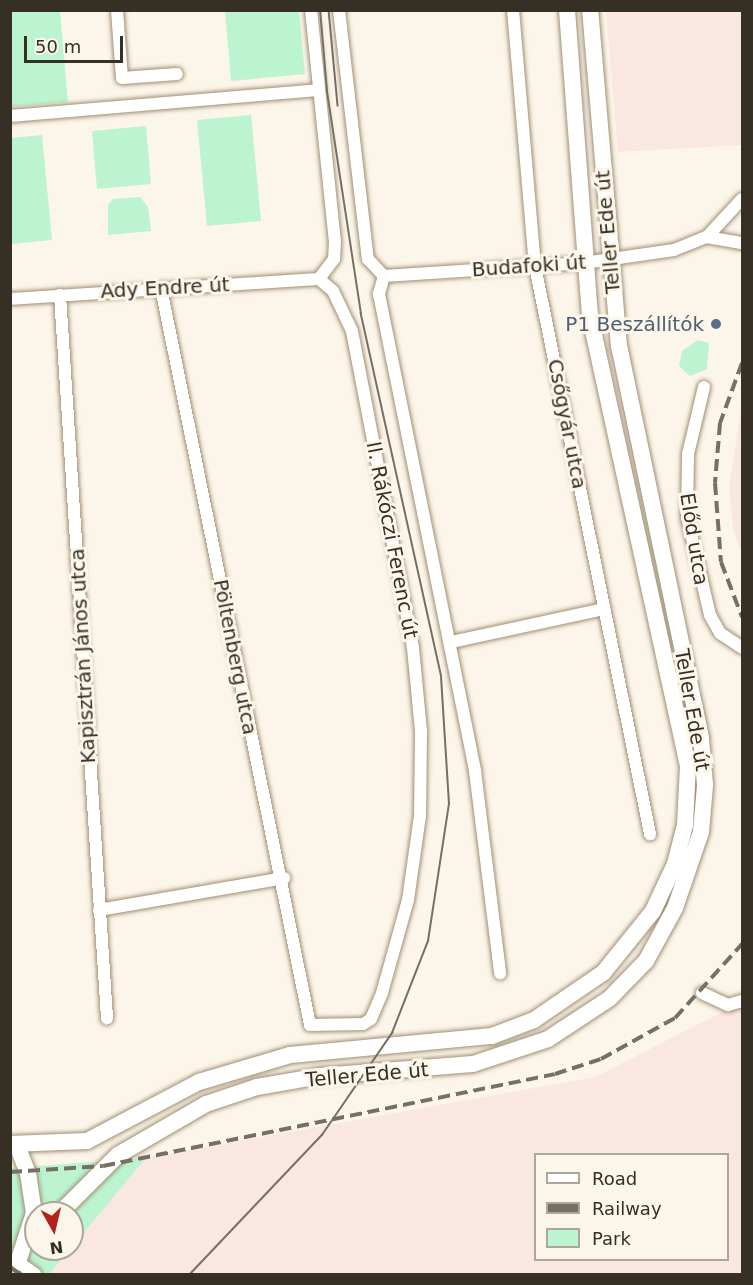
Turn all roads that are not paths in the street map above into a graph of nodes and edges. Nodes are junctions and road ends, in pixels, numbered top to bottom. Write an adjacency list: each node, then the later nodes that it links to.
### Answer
1 (117, 10): 7 (street)
2 (311, 10): 8 (street)
3 (339, 10): 16 (street)
4 (513, 10): 15 (street, Csőgyár utca)
5 (567, 10): 14 (main road, Teller Ede út)
6 (590, 10): 13 (main road, Teller Ede út)
7 (177, 74)
8 (318, 90): 9 (street); 17 (street)
9 (10, 116)
10 (742, 199): 11 (street)
11 (707, 237): 12 (street); 13 (street, Budafoki út)
12 (742, 243)
13 (609, 259): 14 (street, Budafoki út); 34 (main road, Teller Ede út)
14 (584, 263): 15 (street, Budafoki út); 33 (main road, Teller Ede út)
15 (535, 266): 16 (street, Budafoki út); 22 (street, Csőgyár utca)
16 (384, 276): 23 (street, II. Rákóczi Ferenc út)
17 (319, 279): 18 (street, Ady Endre út); 32 (street, II. Rákóczi Ferenc út)
18 (161, 288): 19 (street, Ady Endre út); 26 (street, Pöltenberg utca)
19 (60, 295): 20 (street, Ady Endre út); 27 (street, Kapisztrán János utca)
20 (10, 299)
21 (704, 387): 24 (street, Előd utca)
22 (604, 609): 23 (street); 25 (street, Csőgyár utca)
23 (451, 642): 28 (street, II. Rákóczi Ferenc út)
24 (739, 648)
25 (650, 834)
26 (284, 878): 27 (street); 32 (street, Pöltenberg utca)
27 (99, 910): 31 (street, Kapisztrán János utca)
28 (500, 973)
29 (702, 993): 30 (street)
30 (742, 1001)
31 (107, 1018)
32 (310, 1025)
33 (14, 1145): 36 (main road)
34 (72, 1201)
35 (24, 1255): 36 (main road)
36 (14, 1267): 37 (street)
37 (34, 1275)

